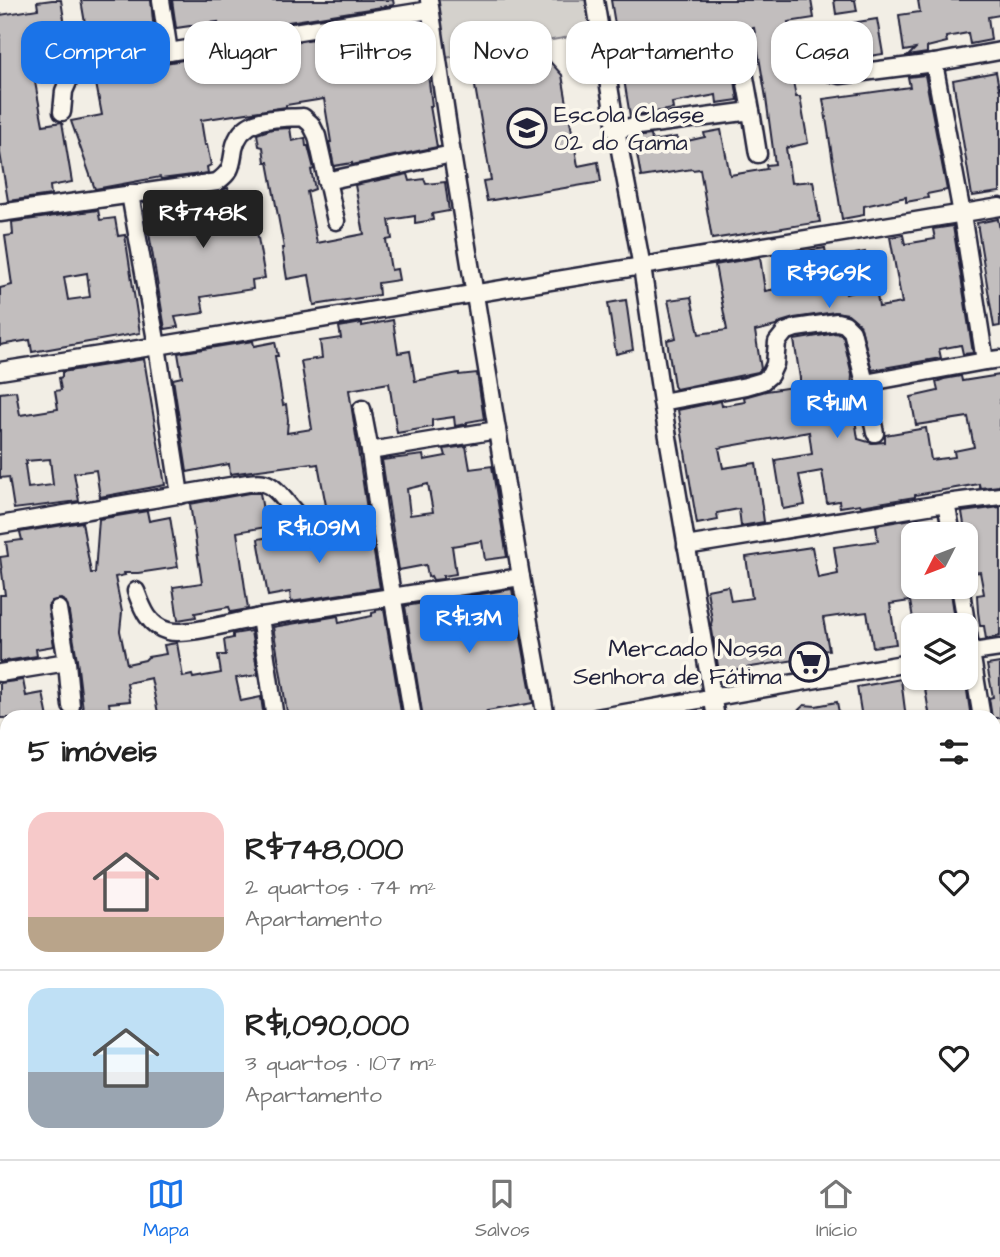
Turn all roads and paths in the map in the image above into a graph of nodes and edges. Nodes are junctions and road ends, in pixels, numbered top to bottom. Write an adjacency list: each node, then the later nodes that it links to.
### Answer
1 (161, 0): 4 (street)
2 (595, 0): 13 (street)
3 (430, 5): 6 (street); 14 (street)
4 (164, 21)
5 (1000, 51): 7 (street)
6 (170, 52)
7 (934, 63): 8 (street); 20 (street)
8 (873, 71)
9 (67, 84): 12 (street)
10 (746, 84): 11 (street)
11 (751, 111): 13 (street); 15 (street)
12 (62, 112)
13 (616, 129): 22 (street)
14 (452, 154): 16 (street); 23 (street)
15 (758, 154)
16 (326, 181): 17 (street); 21 (street)
17 (130, 194): 19 (street); 24 (street)
18 (1000, 207): 20 (street)
19 (0, 213)
20 (962, 214): 22 (street); 25 (street)
21 (336, 221)
22 (642, 267): 23 (street); 28 (street)
23 (475, 293): 24 (street); 30 (street)
24 (157, 346): 26 (street); 33 (street)
25 (992, 360): 27 (street)
26 (0, 370)
27 (865, 383): 28 (street); 31 (street)
28 (662, 402): 39 (street)
29 (362, 409): 32 (street)
30 (497, 430): 32 (street); 40 (street)
31 (875, 433)
32 (370, 451): 36 (street)
33 (180, 495): 36 (street); 38 (street)
34 (1000, 496): 35 (street)
35 (946, 503): 37 (street); 39 (street)
36 (379, 517): 42 (street)
37 (949, 522)
38 (0, 525)
39 (686, 546): 51 (street)
40 (521, 577): 42 (street); 55 (street)
41 (136, 591): 44 (street)
42 (394, 597): 44 (street); 54 (street)
43 (58, 609): 47 (street)
44 (260, 617): 53 (street)
45 (1000, 648): 46 (street)
46 (978, 652)
47 (67, 663): 49 (street); 52 (street)
48 (901, 664): 51 (street)
49 (0, 673)
50 (976, 690): 58 (street)
51 (713, 697): 56 (street); 57 (street)
52 (71, 706)
53 (274, 710)
54 (412, 710)
55 (545, 710)
56 (641, 710)
57 (715, 710)
58 (980, 710)

